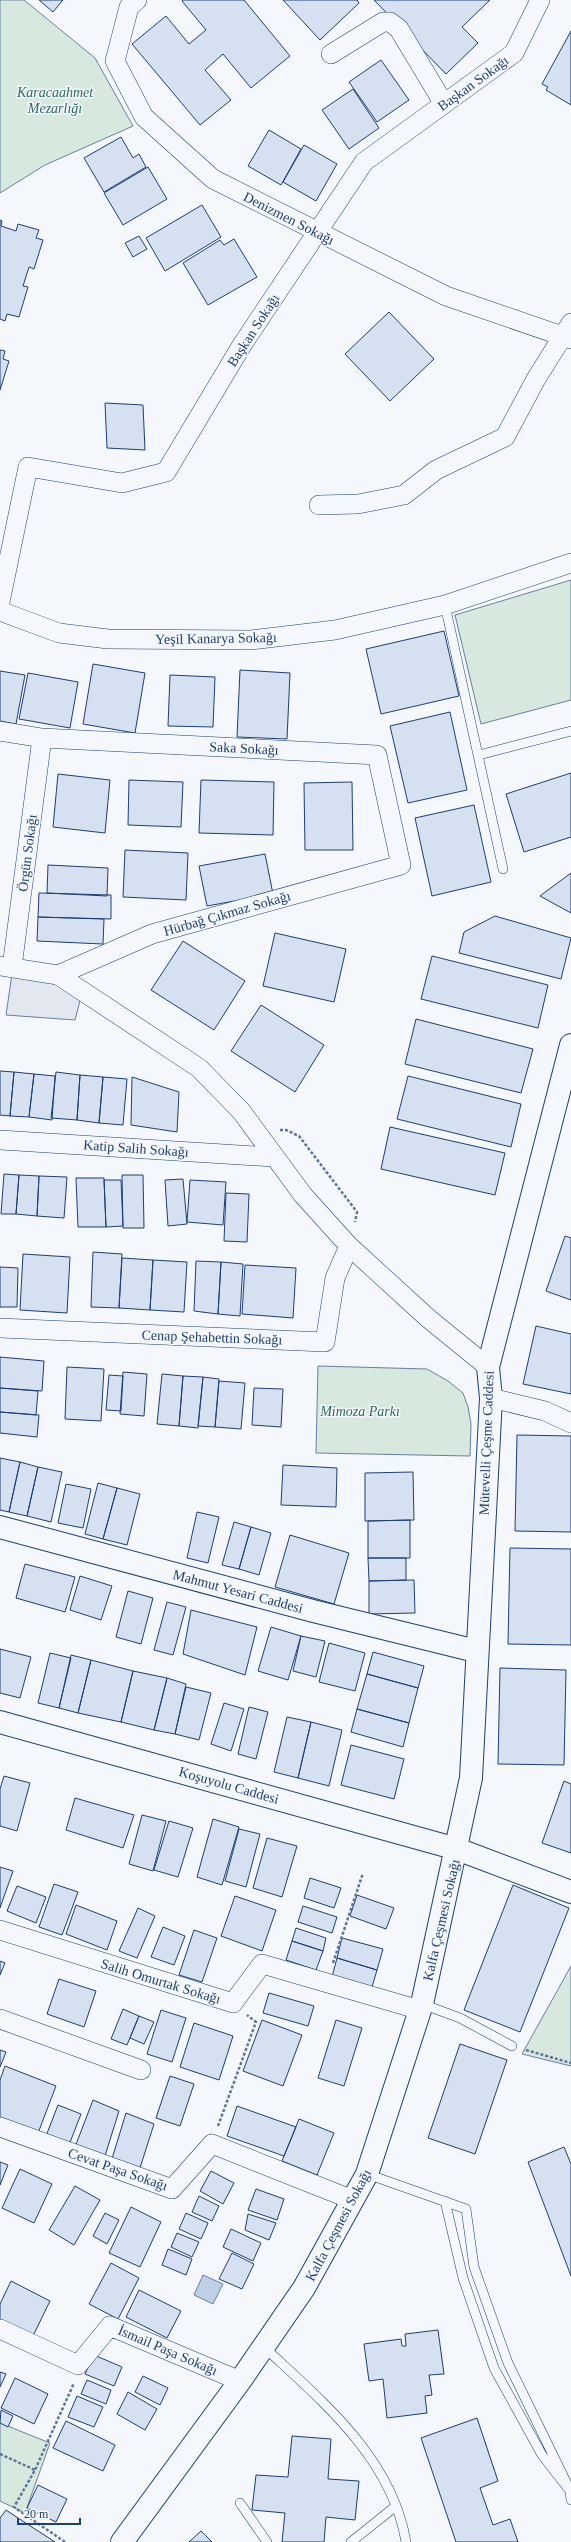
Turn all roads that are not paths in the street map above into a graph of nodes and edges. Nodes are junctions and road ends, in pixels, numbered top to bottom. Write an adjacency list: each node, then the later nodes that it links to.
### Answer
1 (137, 0): 5 (street, Denizmen Sokağı)
2 (540, 0): 4 (street, Başkan Sokağı)
3 (332, 54): 4 (street)
4 (444, 104): 5 (street, Başkan Sokağı)
5 (317, 234): 6 (street, Denizmen Sokağı); 9 (street, Başkan Sokağı)
6 (569, 333): 7 (street)
7 (319, 505)
8 (571, 563): 10 (street, Yeşil Kanarya Sokağı)
9 (0, 602)
10 (445, 605): 11 (street, Yeşil Kanarya Sokağı); 15 (lane)
11 (0, 611)
12 (0, 730): 14 (street, Saka Sokağı)
13 (571, 731): 15 (lane)
14 (42, 738): 16 (street, Saka Sokağı); 18 (street, Örgün Sokağı)
15 (479, 755): 17 (lane)
16 (401, 864): 19 (street, Hürbağ Çıkmaz Sokağı)
17 (503, 869)
18 (6, 966): 19 (street)
19 (58, 975): 22 (street)
20 (571, 1045): 25 (street, Mütevelli Çeşme Caddesi)
21 (0, 1140): 22 (street, Katip Salih Sokağı)
22 (273, 1157): 23 (street)
23 (349, 1246): 24 (street, Cenap Şehabettin Sokağı); 25 (street)
24 (0, 1328)
25 (488, 1368): 26 (street, Mütevelli Çeşme Caddesi)
26 (491, 1398): 27 (street); 29 (street, Mütevelli Çeşme Caddesi)
27 (571, 1423)
28 (0, 1527): 29 (street, Mahmut Yesari Caddesi)
29 (476, 1651): 31 (street, Mütevelli Çeşme Caddesi)
30 (0, 1722): 31 (street, Koşuyolu Caddesi)
31 (457, 1849): 32 (street, Koşuyolu Caddesi); 34 (street, Kalfa Çeşmesi Sokağı)
32 (571, 1892)
33 (0, 1930): 34 (street, Salih Omurtak Sokağı)
34 (421, 2007): 36 (lane); 39 (street, Kalfa Çeşmesi Sokağı)
35 (0, 2019): 37 (street)
36 (512, 2046)
37 (141, 2070)
38 (0, 2127): 40 (street, Cevat Paşa Sokağı)
39 (368, 2174): 40 (street, Kalfa Çeşmesi Sokağı); 41 (lane)
40 (353, 2200): 43 (street, Kalfa Çeşmesi Sokağı)
41 (445, 2201): 45 (lane); 45 (lane)
42 (0, 2329): 44 (street, İsmail Paşa Sokağı)
43 (264, 2347): 44 (street, Kalfa Çeşmesi Sokağı); 47 (lane)
44 (240, 2382): 48 (street, Kalfa Çeşmesi Sokağı)
45 (571, 2494)
46 (240, 2503): 49 (lane)
47 (396, 2506): 50 (lane); 51 (lane)
48 (126, 2539)
49 (267, 2542)
50 (351, 2542)
51 (406, 2542)

